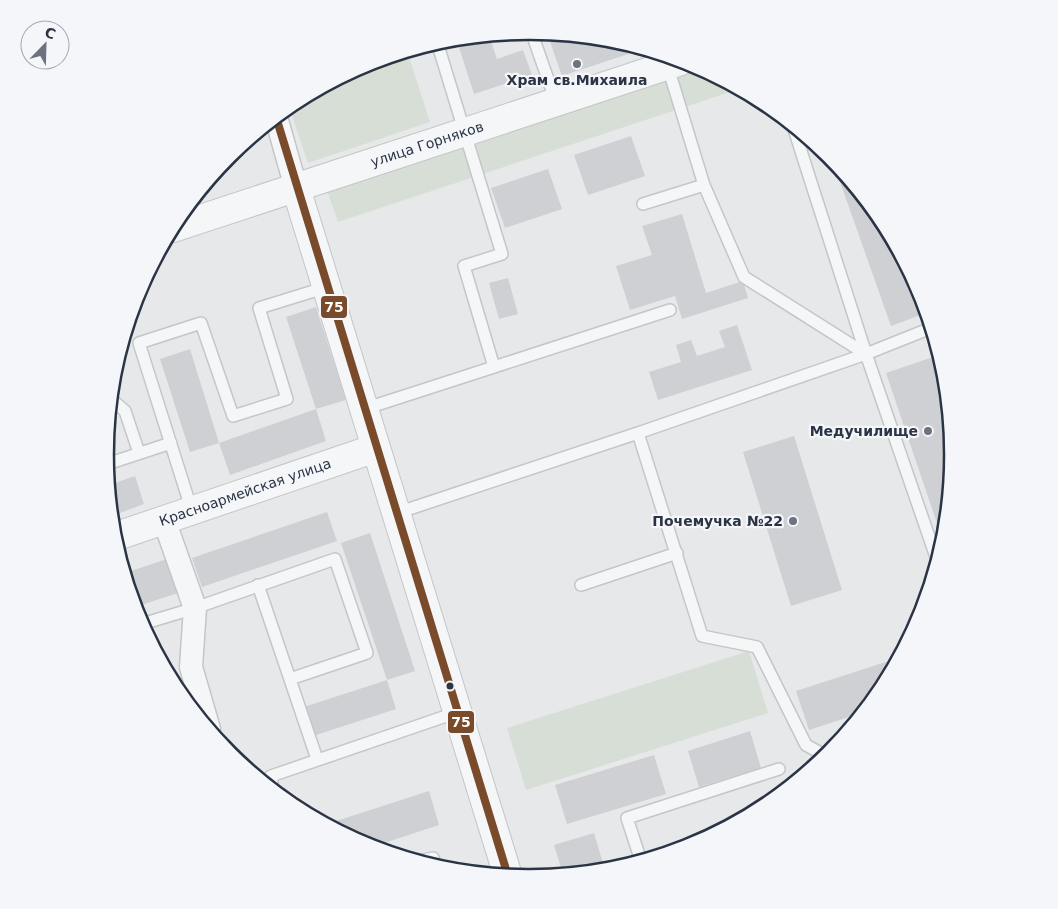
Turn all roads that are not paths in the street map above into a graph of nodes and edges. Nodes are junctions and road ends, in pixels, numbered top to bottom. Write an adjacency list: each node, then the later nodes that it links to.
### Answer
1 (534, 40): 5 (lane)
2 (439, 50): 7 (lane)
3 (664, 63): 5 (street, улица Горняков)
4 (673, 66): 9 (lane)
5 (556, 102): 7 (street, улица Горняков)
6 (278, 125): 10 (street)
7 (465, 132): 10 (street, улица Горняков); 17 (lane)
8 (797, 139): 16 (lane)
9 (704, 185): 11 (lane); 16 (lane)
10 (296, 188): 12 (street, улица Горняков); 13 (street)
11 (642, 204)
12 (184, 225)
13 (327, 287): 19 (street); 21 (lane)
14 (670, 310): 17 (lane)
15 (925, 331): 16 (lane)
16 (866, 354): 20 (lane); 29 (lane)
17 (494, 367): 19 (lane)
18 (118, 404): 23 (lane)
19 (364, 409): 22 (street)
20 (638, 433): 26 (lane); 30 (lane)
21 (171, 443): 23 (lane); 25 (lane)
22 (376, 448): 25 (street, Красноармейская улица); 26 (street)
23 (139, 453): 24 (lane)
24 (114, 462)
25 (192, 511): 27 (street, Красноармейская улица)
26 (397, 513): 36 (street)
27 (164, 520): 28 (street, Красноармейская улица); 33 (street)
28 (122, 534)
29 (933, 548)
30 (677, 553): 32 (lane); 38 (lane)
31 (258, 585): 33 (lane); 35 (lane); 35 (lane)
32 (581, 585)
33 (195, 608): 34 (lane); 37 (street)
34 (150, 622)
35 (290, 679): 39 (lane)
36 (458, 712): 39 (lane); 43 (street)
37 (204, 713)
38 (818, 752)
39 (317, 759): 41 (lane)
40 (779, 769): 42 (lane)
41 (272, 779)
42 (639, 854)
43 (506, 868)

